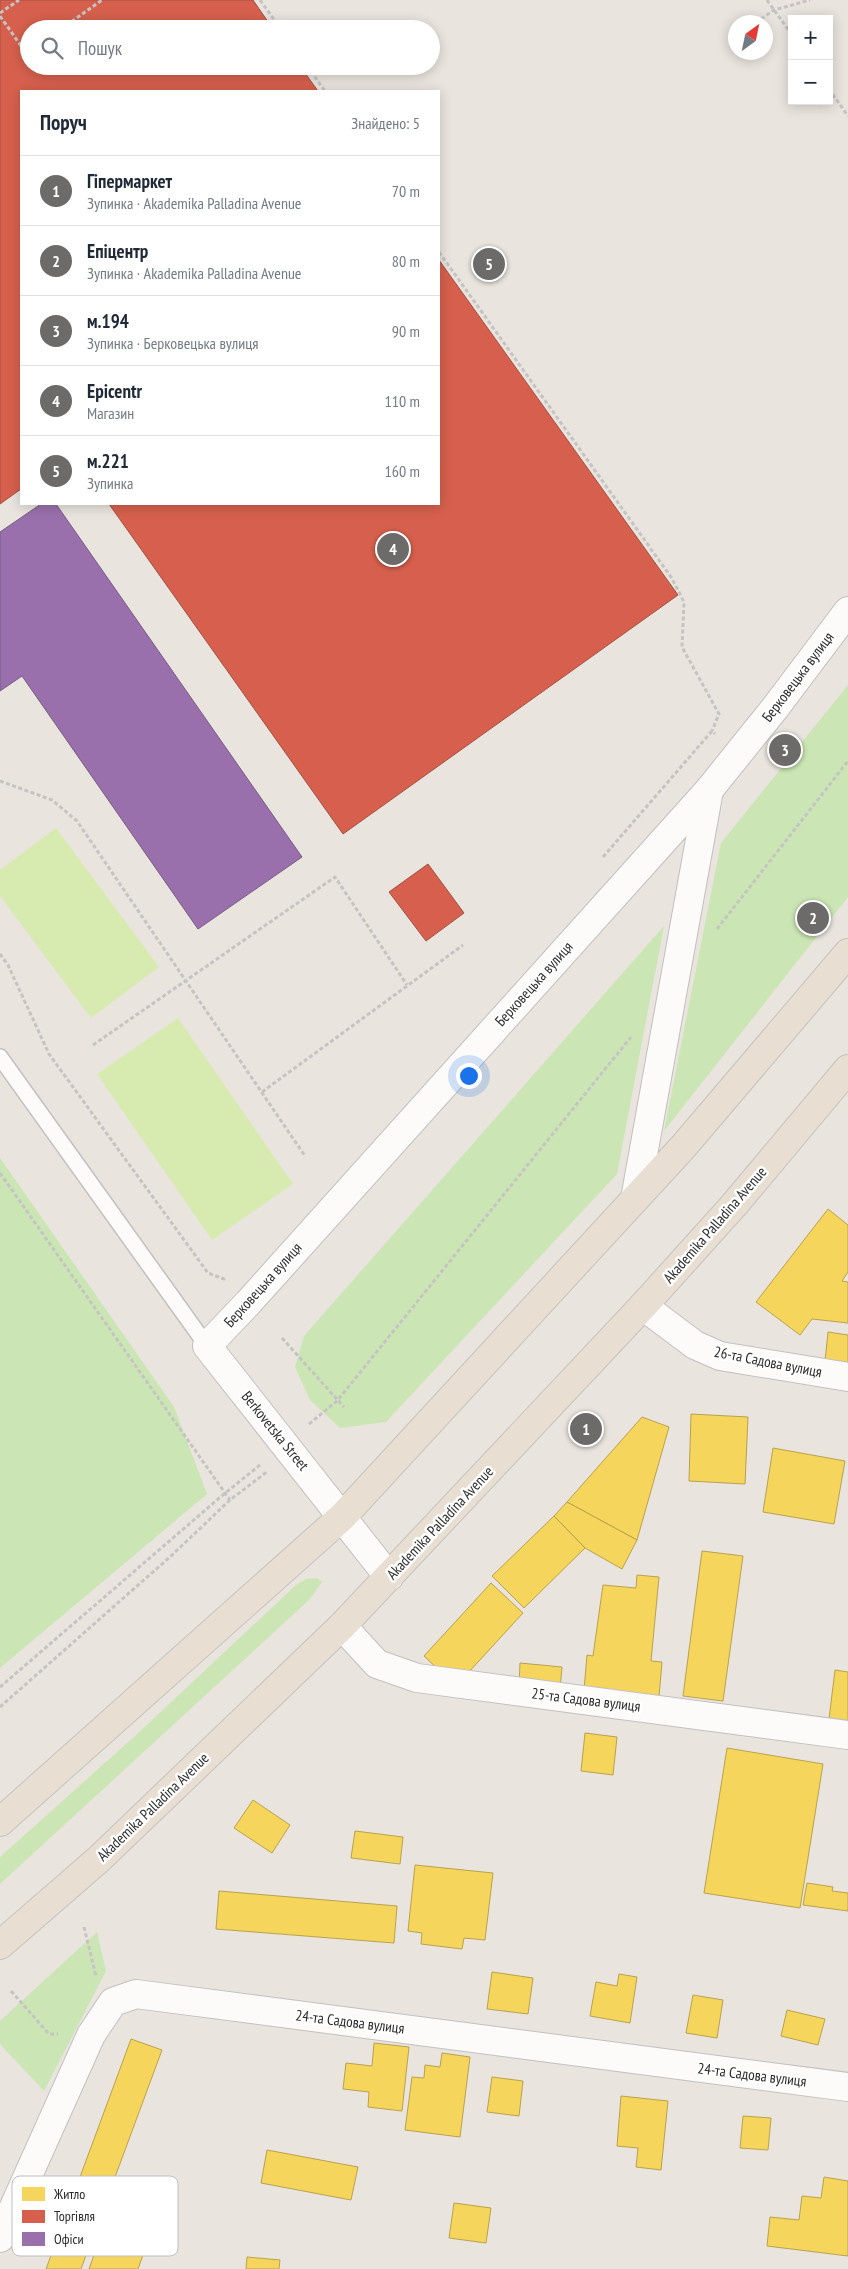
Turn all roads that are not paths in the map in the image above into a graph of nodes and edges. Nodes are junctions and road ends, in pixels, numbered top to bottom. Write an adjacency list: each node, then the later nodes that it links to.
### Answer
1 (848, 611): 2 (street, Берковецька вулиця)
2 (709, 790): 6 (street); 8 (street, Берковецька вулиця)
3 (848, 953): 6 (highway)
4 (0, 1057): 8 (lane)
5 (848, 1069): 7 (highway, Akademika Palladina Avenue)
6 (635, 1199): 10 (highway)
7 (643, 1306): 9 (street, 26-та Садова вулиця); 11 (highway, Akademika Palladina Avenue)
8 (207, 1346): 10 (street, Berkovetska Street)
9 (848, 1377)
10 (343, 1516): 11 (street, Berkovetska Street); 14 (highway)
11 (389, 1577): 12 (highway, Akademika Palladina Avenue)
12 (342, 1626): 13 (street, 25-та Садова вулиця); 15 (highway, Akademika Palladina Avenue)
13 (848, 1734)
14 (0, 1822)
15 (0, 1944)
16 (848, 2087): 17 (street, 24-та Садова вулиця)
17 (28, 2176)
18 (12, 2212): 19 (street, 24-та Садова вулиця)
19 (0, 2238)

